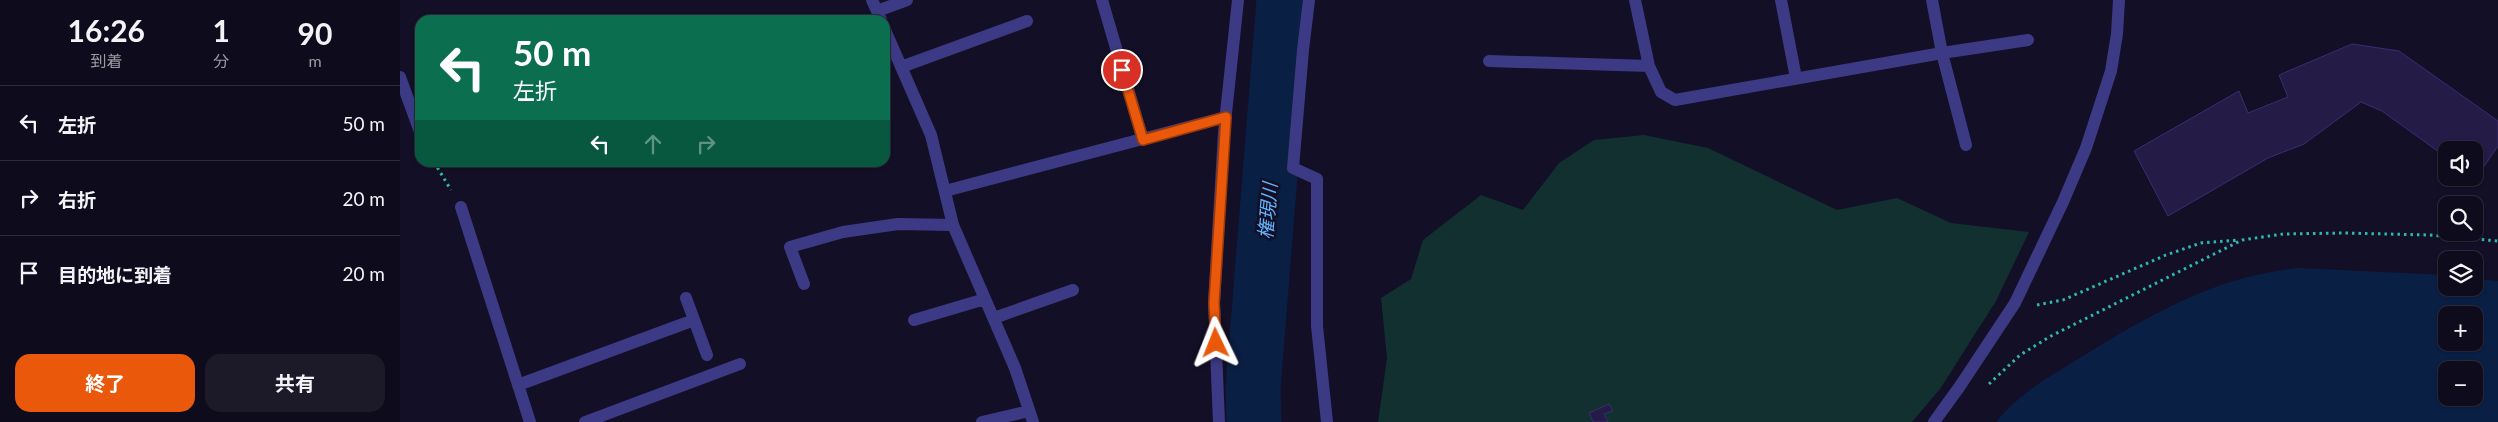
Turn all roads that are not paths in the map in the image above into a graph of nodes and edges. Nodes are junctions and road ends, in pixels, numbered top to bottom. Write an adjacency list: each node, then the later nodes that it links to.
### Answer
1 (907, 0): 9 (street)
2 (1102, 0): 21 (street)
3 (1238, 0): 19 (street)
4 (1309, 0): 41 (street)
5 (1635, 0): 15 (street)
6 (1781, 0): 18 (street)
7 (1932, 0): 13 (street)
8 (2119, 0): 42 (street)
9 (877, 10)
10 (1027, 21): 16 (street)
11 (2028, 40): 13 (street)
12 (890, 42): 16 (street)
13 (1942, 53): 18 (street); 22 (street)
14 (1489, 61): 15 (street)
15 (1649, 66): 18 (street)
16 (901, 67): 23 (street)
17 (400, 77): 20 (street)
18 (1796, 78)
19 (1226, 117): 21 (street); 40 (street)
20 (415, 118)
21 (1143, 140): 23 (street)
22 (1966, 145)
23 (946, 191): 25 (street)
24 (461, 207): 35 (street)
25 (953, 225): 26 (street); 29 (street)
26 (804, 284)
27 (1073, 290): 30 (street)
28 (686, 298): 31 (street)
29 (985, 299): 30 (street); 32 (street)
30 (994, 318): 36 (street)
31 (694, 320): 33 (street); 35 (street)
32 (914, 320)
33 (707, 355)
34 (740, 364): 38 (street)
35 (518, 385): 37 (street)
36 (1031, 416): 39 (street)
37 (530, 422)
38 (585, 422)
39 (982, 422)
40 (1219, 422)
41 (1327, 422)
42 (1934, 422)

